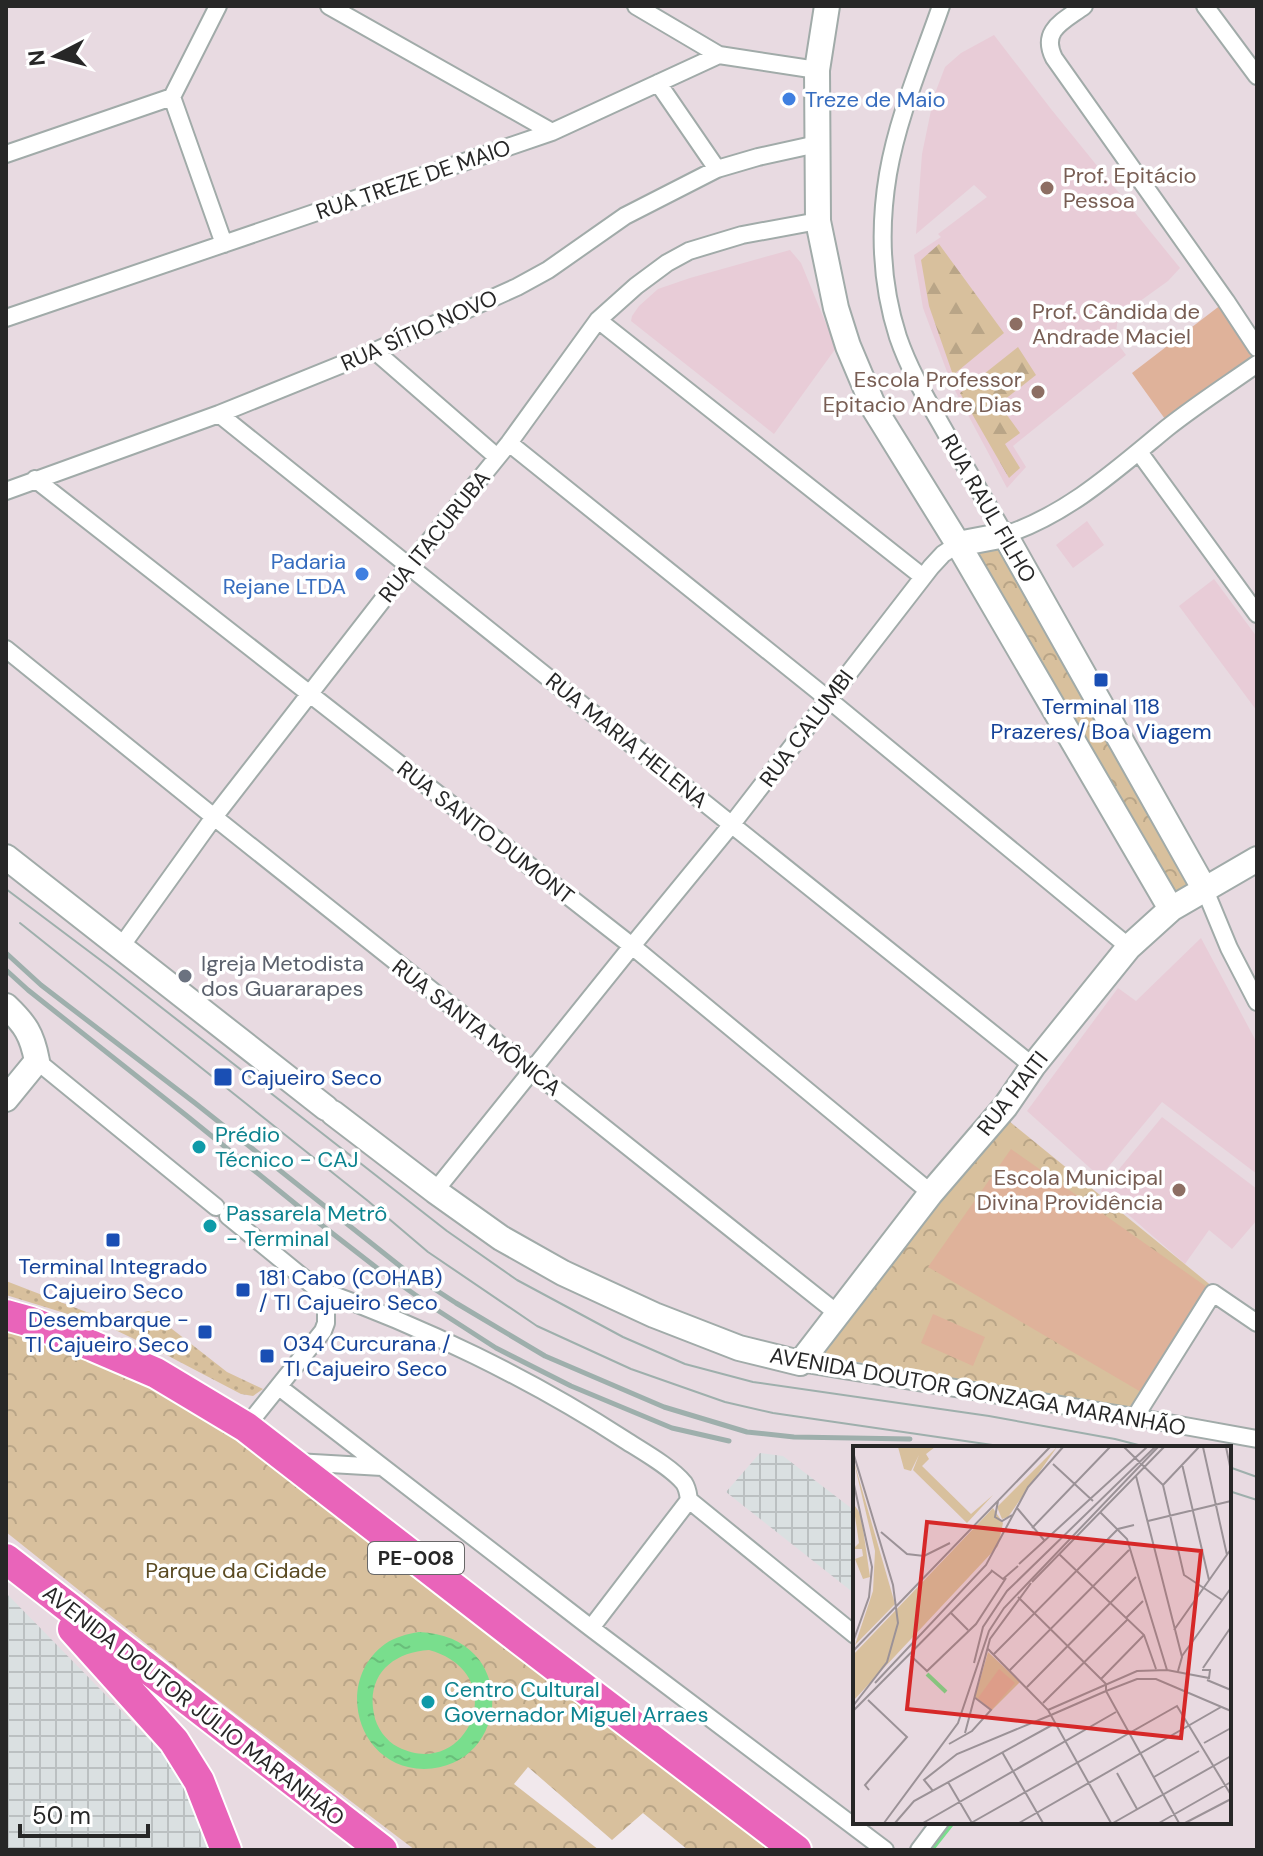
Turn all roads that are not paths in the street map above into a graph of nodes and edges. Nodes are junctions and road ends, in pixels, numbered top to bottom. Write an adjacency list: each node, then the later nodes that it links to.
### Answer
1 (218, 6): 12 (street)
2 (329, 6): 13 (street)
3 (636, 6): 8 (street)
4 (827, 6): 9 (street)
5 (941, 6): 30 (street, RUA RAUL FILHO)
6 (1084, 6): 21 (street)
7 (1205, 6): 10 (street)
8 (719, 55): 9 (street); 11 (street, RUA TREZE DE MAIO)
9 (817, 70): 14 (street)
10 (1257, 76)
11 (658, 83): 13 (street, RUA TREZE DE MAIO); 16 (street)
12 (172, 97): 15 (street); 18 (street)
13 (552, 132): 18 (street, RUA TREZE DE MAIO)
14 (817, 144): 16 (street, RUA SÍTIO NOVO); 17 (street)
15 (6, 154)
16 (717, 169): 22 (street, RUA SÍTIO NOVO)
17 (818, 221): 20 (street, RUA ITACURUBA); 31 (street)
18 (224, 244): 19 (street, RUA TREZE DE MAIO)
19 (6, 318)
20 (598, 320): 25 (street, RUA ITACURUBA); 33 (street)
21 (1257, 348)
22 (375, 351): 24 (street, RUA SÍTIO NOVO); 27 (street)
23 (1257, 364): 26 (street)
24 (219, 414): 28 (street, RUA SÍTIO NOVO); 32 (street, RUA MARIA HELENA)
25 (509, 443): 27 (street, RUA ITACURUBA); 37 (street)
26 (1139, 452): 30 (street); 34 (street)
27 (497, 457): 32 (street, RUA ITACURUBA)
28 (35, 479): 29 (street, RUA SÍTIO NOVO); 36 (street, RUA SANTO DUMONT)
29 (6, 491)
30 (1005, 535): 31 (street); 42 (street, RUA RAUL FILHO)
31 (958, 544): 33 (street, RUA CALUMBI); 43 (street)
32 (409, 566): 36 (street, RUA ITACURUBA); 39 (street, RUA MARIA HELENA)
33 (923, 577): 37 (street, RUA CALUMBI)
34 (1257, 614)
35 (6, 649): 38 (street, RUA SANTA MÔNICA)
36 (310, 694): 38 (street, RUA ITACURUBA); 44 (street, RUA SANTO DUMONT)
37 (828, 699): 39 (street, RUA CALUMBI); 45 (street)
38 (214, 817): 46 (street, RUA ITACURUBA); 51 (street, RUA SANTA MÔNICA)
39 (732, 824): 44 (street, RUA CALUMBI); 50 (street, RUA MARIA HELENA)
40 (6, 857): 46 (street, AVENIDA DOUTOR GONZAGA MARANHÃO)
41 (1257, 859): 42 (street, RUA HAITI)
42 (1205, 890): 43 (street, RUA HAITI); 47 (street)
43 (1171, 909): 45 (street, RUA HAITI)
44 (632, 946): 51 (street, RUA CALUMBI); 54 (street, RUA SANTO DUMONT)
45 (1129, 947): 50 (street, RUA HAITI)
46 (120, 948): 53 (street, AVENIDA DOUTOR GONZAGA MARANHÃO)
47 (1257, 1002)
48 (6, 1006): 49 (street)
49 (37, 1061): 52 (street); 55 (street)
50 (1033, 1066): 54 (street, RUA HAITI)
51 (531, 1070): 53 (street, RUA CALUMBI); 56 (street, RUA SANTA MÔNICA)
52 (6, 1099)
53 (435, 1191): 59 (street, AVENIDA DOUTOR GONZAGA MARANHÃO)
54 (931, 1193): 56 (street, RUA HAITI)
55 (317, 1289): 60 (street); 66 (street)
56 (837, 1313): 59 (street, RUA HAITI)
57 (6, 1315): 62 (highway, PE-008)
58 (1257, 1323): 61 (street)
59 (800, 1363): 61 (street, AVENIDA DOUTOR GONZAGA MARANHÃO)
60 (279, 1387): 62 (street); 65 (street)
61 (1135, 1417): 63 (street, AVENIDA DOUTOR GONZAGA MARANHÃO)
62 (246, 1427): 64 (highway, PE-008)
63 (1257, 1439)
64 (289, 1461): 65 (street); 73 (highway, PE-008)
65 (382, 1467): 68 (street)
66 (689, 1500): 68 (street); 69 (street)
67 (12, 1564): 71 (highway); 72 (highway, AVENIDA DOUTOR JÚLIO MARANHÃO)
68 (591, 1628): 74 (street)
69 (853, 1633)
70 (938, 1824): 75 (street)
71 (226, 1850)
72 (382, 1850)
73 (796, 1850)
74 (885, 1850)
75 (919, 1850)

